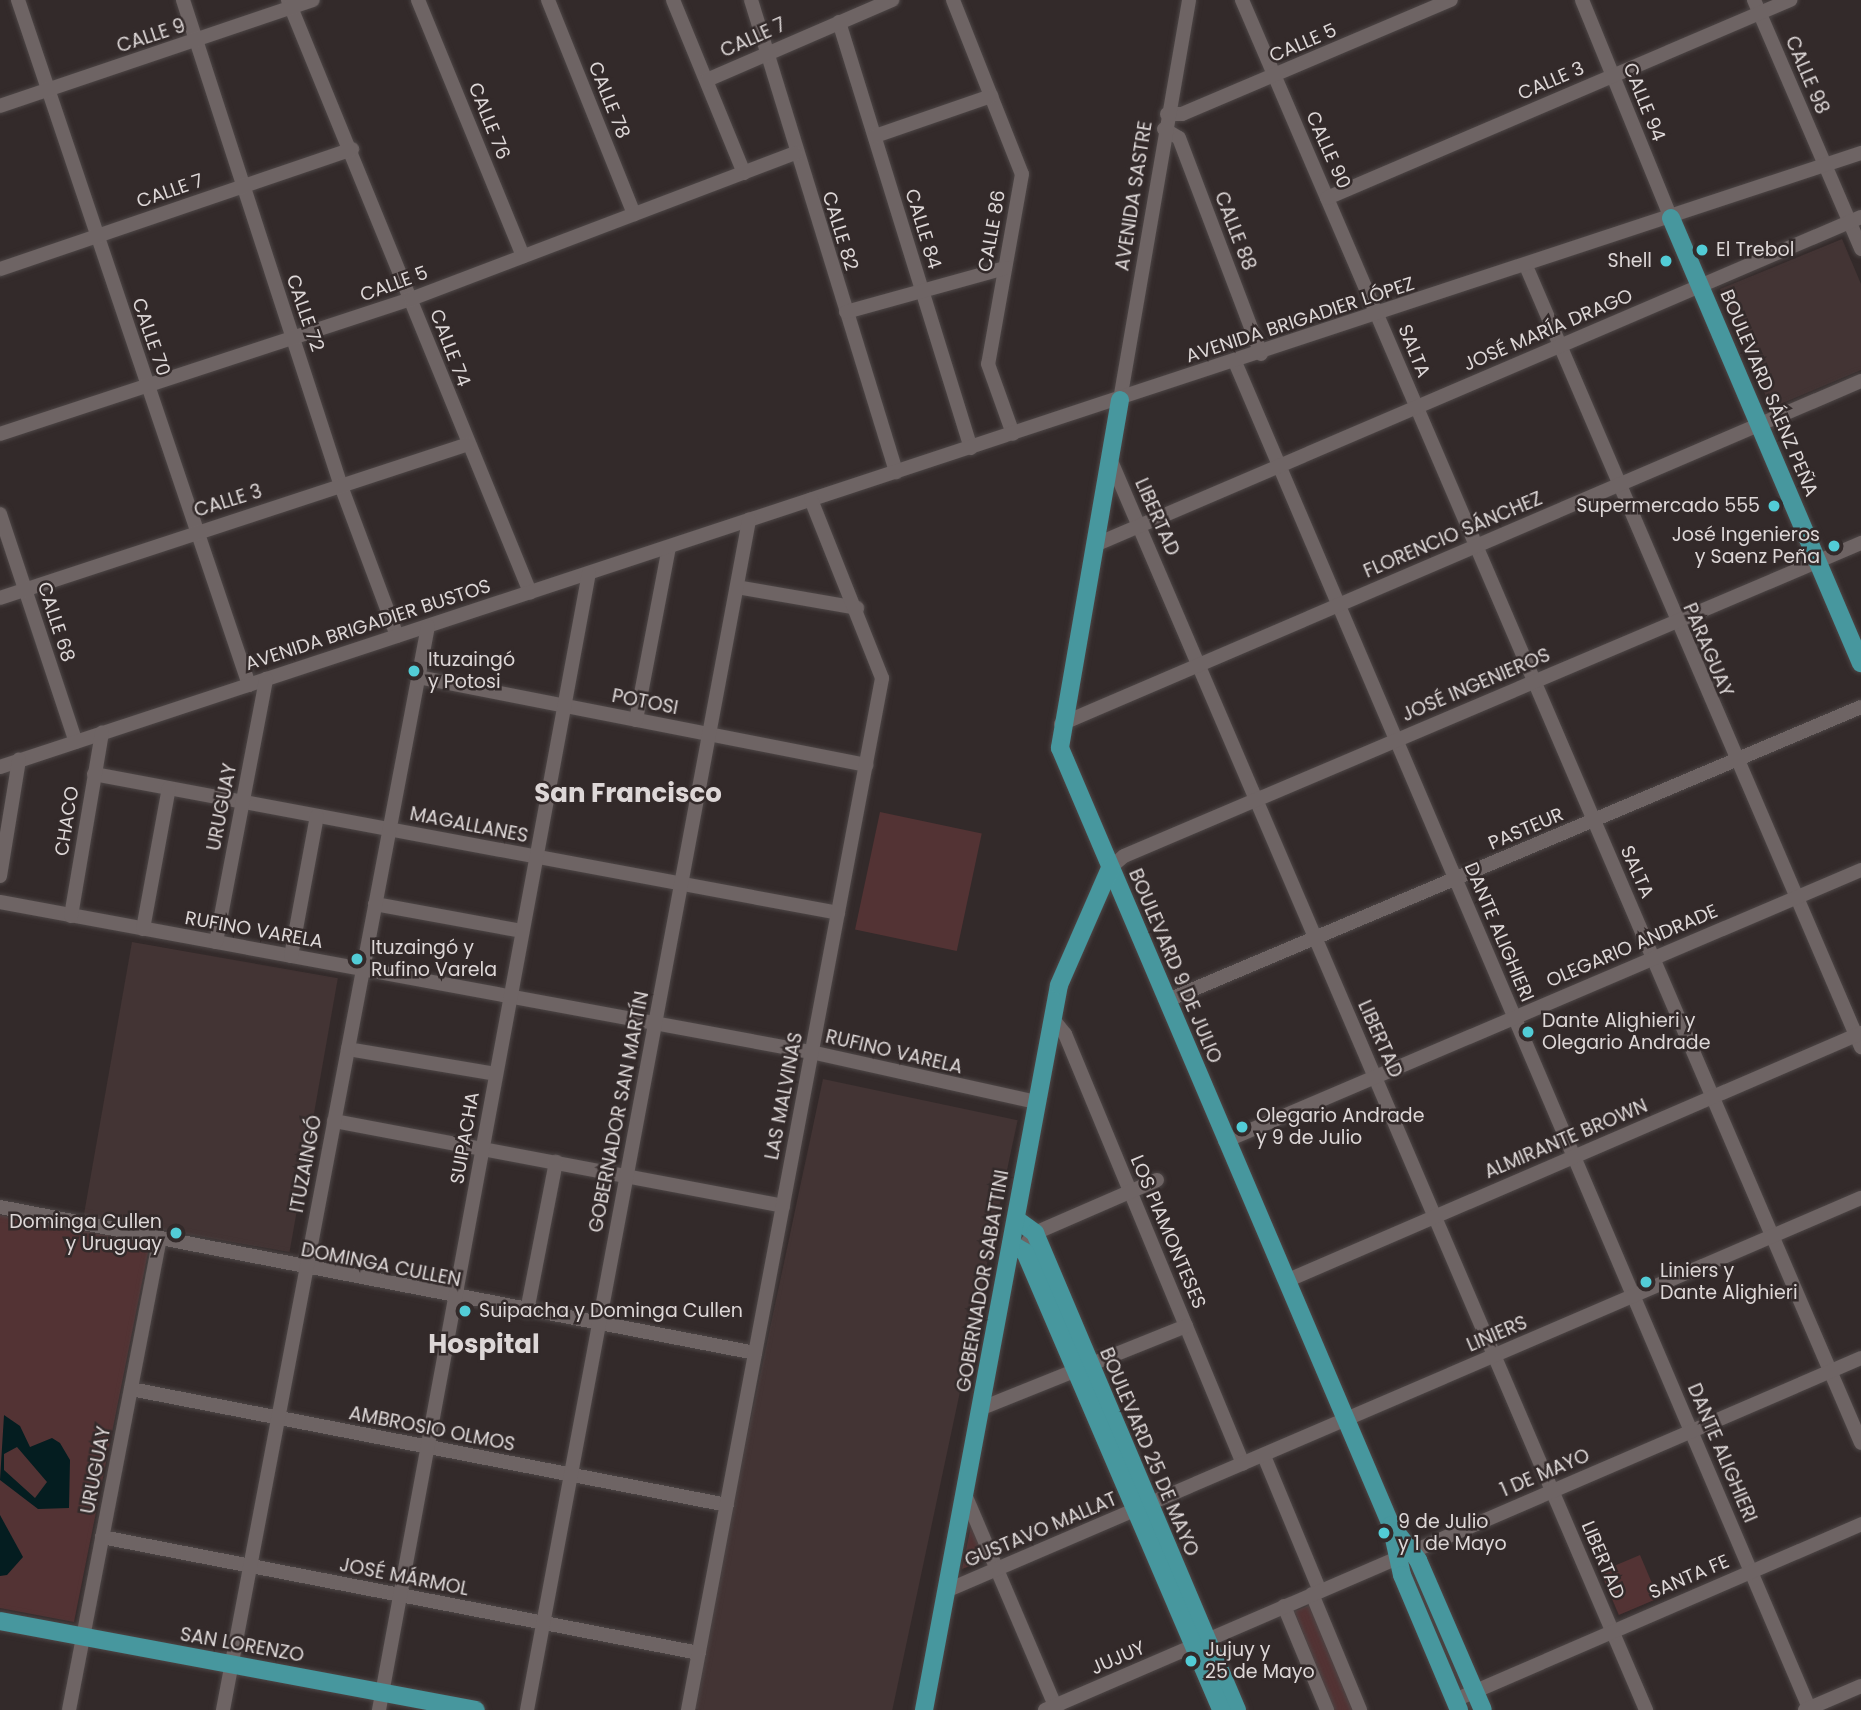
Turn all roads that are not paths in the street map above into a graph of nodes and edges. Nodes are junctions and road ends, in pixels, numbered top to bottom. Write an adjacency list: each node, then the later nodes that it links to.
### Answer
1 (18, 0): 25 (street, CALLE 70)
2 (183, 0): 20 (street, CALLE 72)
3 (313, 0): 16 (street, CALLE 9)
4 (418, 0): 43 (street, CALLE 76)
5 (548, 0): 38 (street, CALLE 78)
6 (673, 0): 24 (street)
7 (751, 0): 21 (street, CALLE 82)
8 (892, 0): 19 (street, CALLE 7)
9 (953, 0): 26 (street, CALLE 86)
10 (1189, 0): 28 (street, AVENIDA SASTRE)
11 (1242, 0): 23 (street, CALLE 90)
12 (1411, 0): 18 (street)
13 (1451, 0): 18 (street, CALLE 5)
14 (1582, 0): 22 (street, CALLE 94)
15 (1790, 0): 17 (street, CALLE 3)
16 (289, 4): 20 (street, CALLE 9); 31 (street, CALLE 74)
17 (1757, 6): 22 (street, CALLE 3); 34 (street, CALLE 98)
18 (1417, 15): 23 (street, CALLE 5)
19 (839, 22): 21 (street, CALLE 7); 30 (street, CALLE 84)
20 (197, 42): 25 (street, CALLE 9); 36 (street, CALLE 72)
21 (766, 53): 24 (street, CALLE 7); 32 (street, CALLE 82)
22 (1612, 75): 37 (street, CALLE 3); 39 (street, CALLE 94)
23 (1275, 76): 28 (street, CALLE 5); 37 (street, CALLE 90)
24 (707, 80): 35 (street)
25 (48, 90): 27 (street, CALLE 9); 41 (street, CALLE 70)
26 (991, 96): 30 (street); 45 (street, CALLE 86)
27 (0, 106)
28 (1167, 114): 29 (street, AVENIDA SASTRE)
29 (1164, 129): 54 (street, CALLE 88); 58 (street, AVENIDA SASTRE)
30 (875, 136): 48 (street, CALLE 84)
31 (352, 149): 36 (street, CALLE 7); 49 (street, CALLE 74)
32 (796, 153): 35 (street, CALLE 5); 50 (street, CALLE 82)
33 (1861, 153): 34 (street, AVENIDA BRIGADIER LÓPEZ)
34 (1825, 164): 39 (street, AVENIDA BRIGADIER LÓPEZ); 40 (street, CALLE 98)
35 (744, 173): 38 (street, CALLE 5)
36 (242, 187): 41 (street, CALLE 7); 52 (street, CALLE 72)
37 (1328, 198): 51 (street, CALLE 90)
38 (634, 214): 43 (street, CALLE 5)
39 (1671, 218): 44 (street, AVENIDA BRIGADIER LÓPEZ); 47 (main road, BOULEVARD SÁENZ PEÑA)
40 (1855, 219): 42 (street, CALLE 98); 47 (street, JOSÉ MARÍA DRAGO)
41 (97, 236): 46 (street, CALLE 7); 57 (street, CALLE 70)
42 (1861, 249)
43 (523, 256): 49 (street, CALLE 5)
44 (1526, 266): 51 (street, AVENIDA BRIGADIER LÓPEZ); 53 (street, PARAGUAY)
45 (1006, 268): 48 (street); 62 (street, CALLE 86)
46 (0, 269)
47 (1700, 286): 53 (street, JOSÉ MARÍA DRAGO); 60 (main road, BOULEVARD SÁENZ PEÑA)
48 (922, 291): 50 (street); 64 (street, CALLE 84)
49 (411, 299): 52 (street, CALLE 5); 63 (street, CALLE 74)
50 (846, 312): 67 (street, CALLE 82)
51 (1379, 315): 54 (street, AVENIDA BRIGADIER LÓPEZ); 59 (street, SALTA)
52 (293, 339): 57 (street, CALLE 5); 69 (street, CALLE 72)
53 (1561, 345): 59 (street, JOSÉ MARÍA DRAGO); 68 (street, PARAGUAY)
54 (1261, 354): 55 (street, AVENIDA BRIGADIER LÓPEZ)
55 (1235, 362): 58 (street, AVENIDA BRIGADIER LÓPEZ); 66 (street, DANTE ALIGHIERI)
56 (1861, 381): 60 (street, FLORENCIO SÁNCHEZ)
57 (147, 386): 61 (street, CALLE 5); 74 (street, CALLE 70)
58 (1120, 400): 62 (street, AVENIDA BRIGADIER LÓPEZ); 65 (main road, BOULEVARD 9 DE JULIO)
59 (1416, 407): 66 (street, JOSÉ MARÍA DRAGO); 78 (street, SALTA)
60 (1759, 425): 68 (street, FLORENCIO SÁNCHEZ); 79 (main road, BOULEVARD SÁENZ PEÑA)
61 (0, 434)
62 (1013, 434): 64 (street, AVENIDA BRIGADIER LÓPEZ)
63 (468, 444): 69 (street, CALLE 3); 83 (street, CALLE 74)
64 (971, 448): 67 (street, AVENIDA BRIGADIER LÓPEZ)
65 (1111, 461): 73 (street, LIBERTAD); 76 (main road, BOULEVARD 9 DE JULIO)
66 (1279, 466): 73 (street, JOSÉ MARÍA DRAGO); 85 (street, DANTE ALIGHIERI)
67 (896, 472): 70 (street, AVENIDA BRIGADIER LÓPEZ)
68 (1619, 485): 78 (street, FLORENCIO SÁNCHEZ); 87 (street, PARAGUAY)
69 (341, 486): 74 (street, CALLE 3); 89 (street, CALLE 72)
70 (811, 500): 72 (street, AVENIDA BRIGADIER LÓPEZ); 86 (street, LAS MALVINAS)
71 (0, 514): 82 (street, CALLE 68)
72 (749, 520): 77 (street, AVENIDA BRIGADIER BUSTOS); 81 (street, GOBERNADOR SAN MARTÍN)
73 (1140, 526): 76 (street, JOSÉ MARÍA DRAGO); 91 (street, LIBERTAD)
74 (195, 531): 82 (street, CALLE 3); 95 (street, CALLE 70)
75 (1861, 543): 79 (street, JOSÉ INGENIEROS)
76 (1097, 544): 99 (main road, BOULEVARD 9 DE JULIO)
77 (669, 547): 80 (street, AVENIDA BRIGADIER BUSTOS); 98 (street)
78 (1476, 547): 85 (street, FLORENCIO SÁNCHEZ); 94 (street, SALTA)
79 (1818, 561): 87 (street, JOSÉ INGENIEROS); 90 (main road, BOULEVARD SÁENZ PEÑA)
80 (589, 573): 83 (street, AVENIDA BRIGADIER BUSTOS); 96 (street, SUIPACHA)
81 (737, 587): 86 (street); 101 (street, GOBERNADOR SAN MARTÍN)
82 (26, 590): 84 (street, CALLE 3); 103 (street, CALLE 68)
83 (530, 592): 88 (street, AVENIDA BRIGADIER BUSTOS)
84 (0, 598)
85 (1338, 605): 91 (street, FLORENCIO SÁNCHEZ); 102 (street, DANTE ALIGHIERI)
86 (857, 608): 106 (street, LAS MALVINAS)
87 (1675, 622): 94 (street, JOSÉ INGENIEROS); 105 (street, PARAGUAY)
88 (428, 626): 89 (street, AVENIDA BRIGADIER BUSTOS); 92 (street, ITUZAINGÓ)
89 (397, 636): 93 (street, AVENIDA BRIGADIER BUSTOS)
90 (1861, 663)
91 (1200, 665): 99 (street, FLORENCIO SÁNCHEZ); 110 (street, LIBERTAD)
92 (418, 677): 96 (street, POTOSI); 114 (street, ITUZAINGÓ)
93 (266, 679): 95 (street, AVENIDA BRIGADIER BUSTOS); 111 (street, URUGUAY)
94 (1533, 682): 102 (street, JOSÉ INGENIEROS); 113 (street, SALTA)
95 (249, 685): 100 (street, AVENIDA BRIGADIER BUSTOS)
96 (564, 706): 98 (street, POTOSI); 115 (street, SUIPACHA)
97 (1861, 707): 105 (street, PASTEUR)
98 (636, 720): 101 (street, POTOSI)
99 (1061, 724): 116 (main road, BOULEVARD 9 DE JULIO)
100 (102, 733): 103 (street, AVENIDA BRIGADIER BUSTOS); 108 (street, CHACO)
101 (709, 735): 106 (street, POTOSI); 120 (street, GOBERNADOR SAN MARTÍN)
102 (1396, 740): 110 (street, JOSÉ INGENIEROS); 119 (street, DANTE ALIGHIERI)
103 (76, 742): 104 (street, AVENIDA BRIGADIER BUSTOS)
104 (19, 760): 107 (street, AVENIDA BRIGADIER BUSTOS); 118 (street)
105 (1734, 761): 113 (street, PASTEUR); 121 (street, PARAGUAY)
106 (866, 765): 124 (street, LAS MALVINAS)
107 (0, 767)
108 (94, 774): 109 (street, MAGALLANES); 125 (street, CHACO)
109 (169, 788): 111 (street, MAGALLANES); 126 (street)
110 (1255, 800): 116 (street, JOSÉ INGENIEROS); 128 (street, LIBERTAD)
111 (242, 802): 112 (street, MAGALLANES); 129 (street, URUGUAY)
112 (317, 816): 114 (street, MAGALLANES); 130 (street)
113 (1593, 821): 119 (street, PASTEUR); 131 (street, SALTA)
114 (389, 830): 115 (street, MAGALLANES); 123 (street, ITUZAINGÓ)
115 (536, 857): 120 (street, MAGALLANES); 127 (street, SUIPACHA)
116 (1110, 868): 134 (main road, BOULEVARD 9 DE JULIO); 136 (main road, GOBERNADOR SABATTINI)
117 (1861, 870): 121 (street, OLEGARIO ANDRADE)
118 (0, 876)
119 (1456, 880): 128 (street, PASTEUR); 135 (street, DANTE ALIGHIERI)
120 (681, 884): 124 (street, MAGALLANES); 137 (street, GOBERNADOR SAN MARTÍN)
121 (1795, 898): 131 (street, OLEGARIO ANDRADE); 138 (street, PARAGUAY)
122 (0, 902): 125 (street, RUFINO VARELA)
123 (375, 904): 127 (street); 132 (street, ITUZAINGÓ)
124 (838, 913): 140 (street, LAS MALVINAS)
125 (71, 916): 126 (street, RUFINO VARELA)
126 (143, 929): 129 (street, RUFINO VARELA)
127 (523, 931): 133 (street, SUIPACHA)
128 (1315, 940): 134 (street, PASTEUR); 142 (street, LIBERTAD)
129 (216, 942): 130 (street, RUFINO VARELA)
130 (291, 956): 132 (street, RUFINO VARELA)
131 (1654, 958): 135 (street, OLEGARIO ANDRADE); 143 (street, SALTA)
132 (363, 970): 133 (street, RUFINO VARELA); 139 (street, ITUZAINGÓ)
133 (510, 997): 137 (street, RUFINO VARELA); 141 (street, SUIPACHA)
134 (1168, 1000): 146 (main road, BOULEVARD 9 DE JULIO)
135 (1514, 1017): 142 (street, OLEGARIO ANDRADE); 148 (street, DANTE ALIGHIERI)
136 (1052, 1018): 144 (main road, GOBERNADOR SABATTINI); 152 (street, LOS PIAMONTESES)
137 (655, 1024): 140 (street, RUFINO VARELA); 150 (street, GOBERNADOR SAN MARTÍN)
138 (1859, 1038): 143 (street, ALMIRANTE BROWN)
139 (348, 1049): 141 (street); 145 (street, ITUZAINGÓ)
140 (811, 1052): 144 (street, RUFINO VARELA); 154 (street, LAS MALVINAS)
141 (496, 1074): 147 (street, SUIPACHA)
142 (1376, 1076): 146 (street, OLEGARIO ANDRADE); 156 (street, LIBERTAD)
143 (1712, 1097): 148 (street, ALMIRANTE BROWN); 159 (street, SALTA)
144 (1036, 1102): 157 (main road, GOBERNADOR SABATTINI)
145 (334, 1121): 147 (street); 162 (street, ITUZAINGÓ)
146 (1225, 1140): 163 (main road, BOULEVARD 9 DE JULIO)
147 (483, 1148): 149 (street); 165 (street, SUIPACHA)
148 (1574, 1157): 156 (street, ALMIRANTE BROWN); 164 (street, DANTE ALIGHIERI)
149 (556, 1162): 150 (street); 166 (street)
150 (627, 1175): 154 (street); 167 (street, GOBERNADOR SAN MARTÍN)
151 (1157, 1180): 152 (street)
152 (1129, 1191): 158 (street); 168 (street, LOS PIAMONTESES)
153 (1861, 1198): 159 (street, LINIERS)
154 (783, 1206): 169 (street, LAS MALVINAS)
155 (0, 1208): 160 (street, DOMINGA CULLEN)
156 (1434, 1217): 163 (street, ALMIRANTE BROWN); 170 (street, LIBERTAD)
157 (1016, 1219): 158 (main road); 161 (main road, GOBERNADOR SABATTINI)
158 (1035, 1233): 161 (street); 172 (main road, BOULEVARD 25 DE MAYO)
159 (1772, 1236): 164 (street, LINIERS); 173 (street, SALTA)
160 (160, 1238): 162 (street, DOMINGA CULLEN); 174 (street, URUGUAY)
161 (1016, 1247): 172 (main road, BOULEVARD 25 DE MAYO); 175 (main road, GOBERNADOR SABATTINI)
162 (306, 1271): 165 (street, DOMINGA CULLEN); 176 (street, ITUZAINGÓ)
163 (1286, 1281): 177 (main road, BOULEVARD 9 DE JULIO)
164 (1633, 1296): 170 (street, LINIERS); 178 (street, DANTE ALIGHIERI)
165 (455, 1299): 166 (street, DOMINGA CULLEN); 180 (street, SUIPACHA)
166 (527, 1311): 167 (street, DOMINGA CULLEN)
167 (599, 1324): 169 (street, DOMINGA CULLEN); 183 (street, GOBERNADOR SAN MARTÍN)
168 (1186, 1326): 172 (street); 182 (street, LOS PIAMONTESES)
169 (755, 1353): 186 (street, LAS MALVINAS)
170 (1492, 1357): 177 (street, LINIERS); 184 (street, LIBERTAD)
171 (1861, 1358): 173 (street, 1 DE MAYO)
172 (1082, 1369): 175 (street); 187 (main road, BOULEVARD 25 DE MAYO)
173 (1831, 1371): 178 (street, 1 DE MAYO); 179 (street, SALTA)
174 (131, 1389): 176 (street, AMBROSIO OLMOS); 189 (street, URUGUAY)
175 (982, 1408): 185 (main road, GOBERNADOR SABATTINI)
176 (278, 1419): 180 (street, AMBROSIO OLMOS); 191 (street, ITUZAINGÓ)
177 (1346, 1421): 181 (street, LINIERS); 190 (main road, BOULEVARD 9 DE JULIO)
178 (1691, 1431): 184 (street, 1 DE MAYO); 193 (street, DANTE ALIGHIERI)
179 (1861, 1443)
180 (428, 1448): 183 (street, AMBROSIO OLMOS); 196 (street, SUIPACHA)
181 (1264, 1456): 182 (street, LINIERS); 195 (street)
182 (1243, 1464): 187 (street, LINIERS)
183 (571, 1476): 186 (street, AMBROSIO OLMOS); 199 (street, GOBERNADOR SAN MARTÍN)
184 (1553, 1491): 190 (street, 1 DE MAYO); 200 (street, LIBERTAD)
185 (966, 1497): 192 (street); 194 (main road, GOBERNADOR SABATTINI)
186 (727, 1505): 203 (street, LAS MALVINAS)
187 (1142, 1508): 192 (street, GUSTAVO MALLAT); 202 (main road, BOULEVARD 25 DE MAYO)
188 (1861, 1524): 193 (street, SANTA FE)
189 (102, 1537): 191 (street, JOSÉ MÁRMOL); 201 (street, URUGUAY)
190 (1405, 1555): 195 (street, 1 DE MAYO); 206 (main road, BOULEVARD 9 DE JULIO); 209 (main road, BOULEVARD 9 DE JULIO)
191 (250, 1567): 196 (street, JOSÉ MÁRMOL); 204 (street, ITUZAINGÓ)
192 (997, 1570): 194 (street, GUSTAVO MALLAT); 210 (street)
193 (1751, 1572): 200 (street, SANTA FE); 211 (street, DANTE ALIGHIERI)
194 (948, 1590): 218 (main road, GOBERNADOR SABATTINI)
195 (1316, 1593): 197 (street, 1 DE MAYO); 222 (street)
196 (400, 1596): 199 (street, JOSÉ MÁRMOL); 208 (street, SUIPACHA)
197 (1284, 1606): 202 (street, 1 DE MAYO); 221 (street)
198 (0, 1621): 201 (main road, SAN LORENZO)
199 (544, 1622): 203 (street, JOSÉ MÁRMOL); 215 (street, GOBERNADOR SAN MARTÍN)
200 (1613, 1632): 206 (street, SANTA FE); 224 (street, LIBERTAD)
201 (83, 1637): 204 (main road, SAN LORENZO); 212 (street, URUGUAY)
202 (1200, 1644): 210 (street, JUJUY); 219 (main road, BOULEVARD 25 DE MAYO); 220 (main road, BOULEVARD 25 DE MAYO)
203 (699, 1653): 207 (street, LAS MALVINAS)
204 (231, 1665): 208 (main road, SAN LORENZO); 213 (street, ITUZAINGÓ)
205 (1861, 1686): 211 (street)
206 (1475, 1691): 209 (street, SANTA FE); 223 (main road, BOULEVARD 9 DE JULIO)
207 (691, 1692): 216 (street, LAS MALVINAS); 217 (street)
208 (381, 1701): 214 (main road, SAN LORENZO)
209 (1457, 1705)
210 (1052, 1709)
211 (1808, 1709)
212 (69, 1710)
213 (223, 1710)
214 (476, 1710)
215 (527, 1710)
216 (688, 1710)
217 (698, 1710)
218 (924, 1710)
219 (1221, 1710)
220 (1237, 1710)
221 (1327, 1710)
222 (1360, 1710)
223 (1483, 1710)
224 (1646, 1710)

